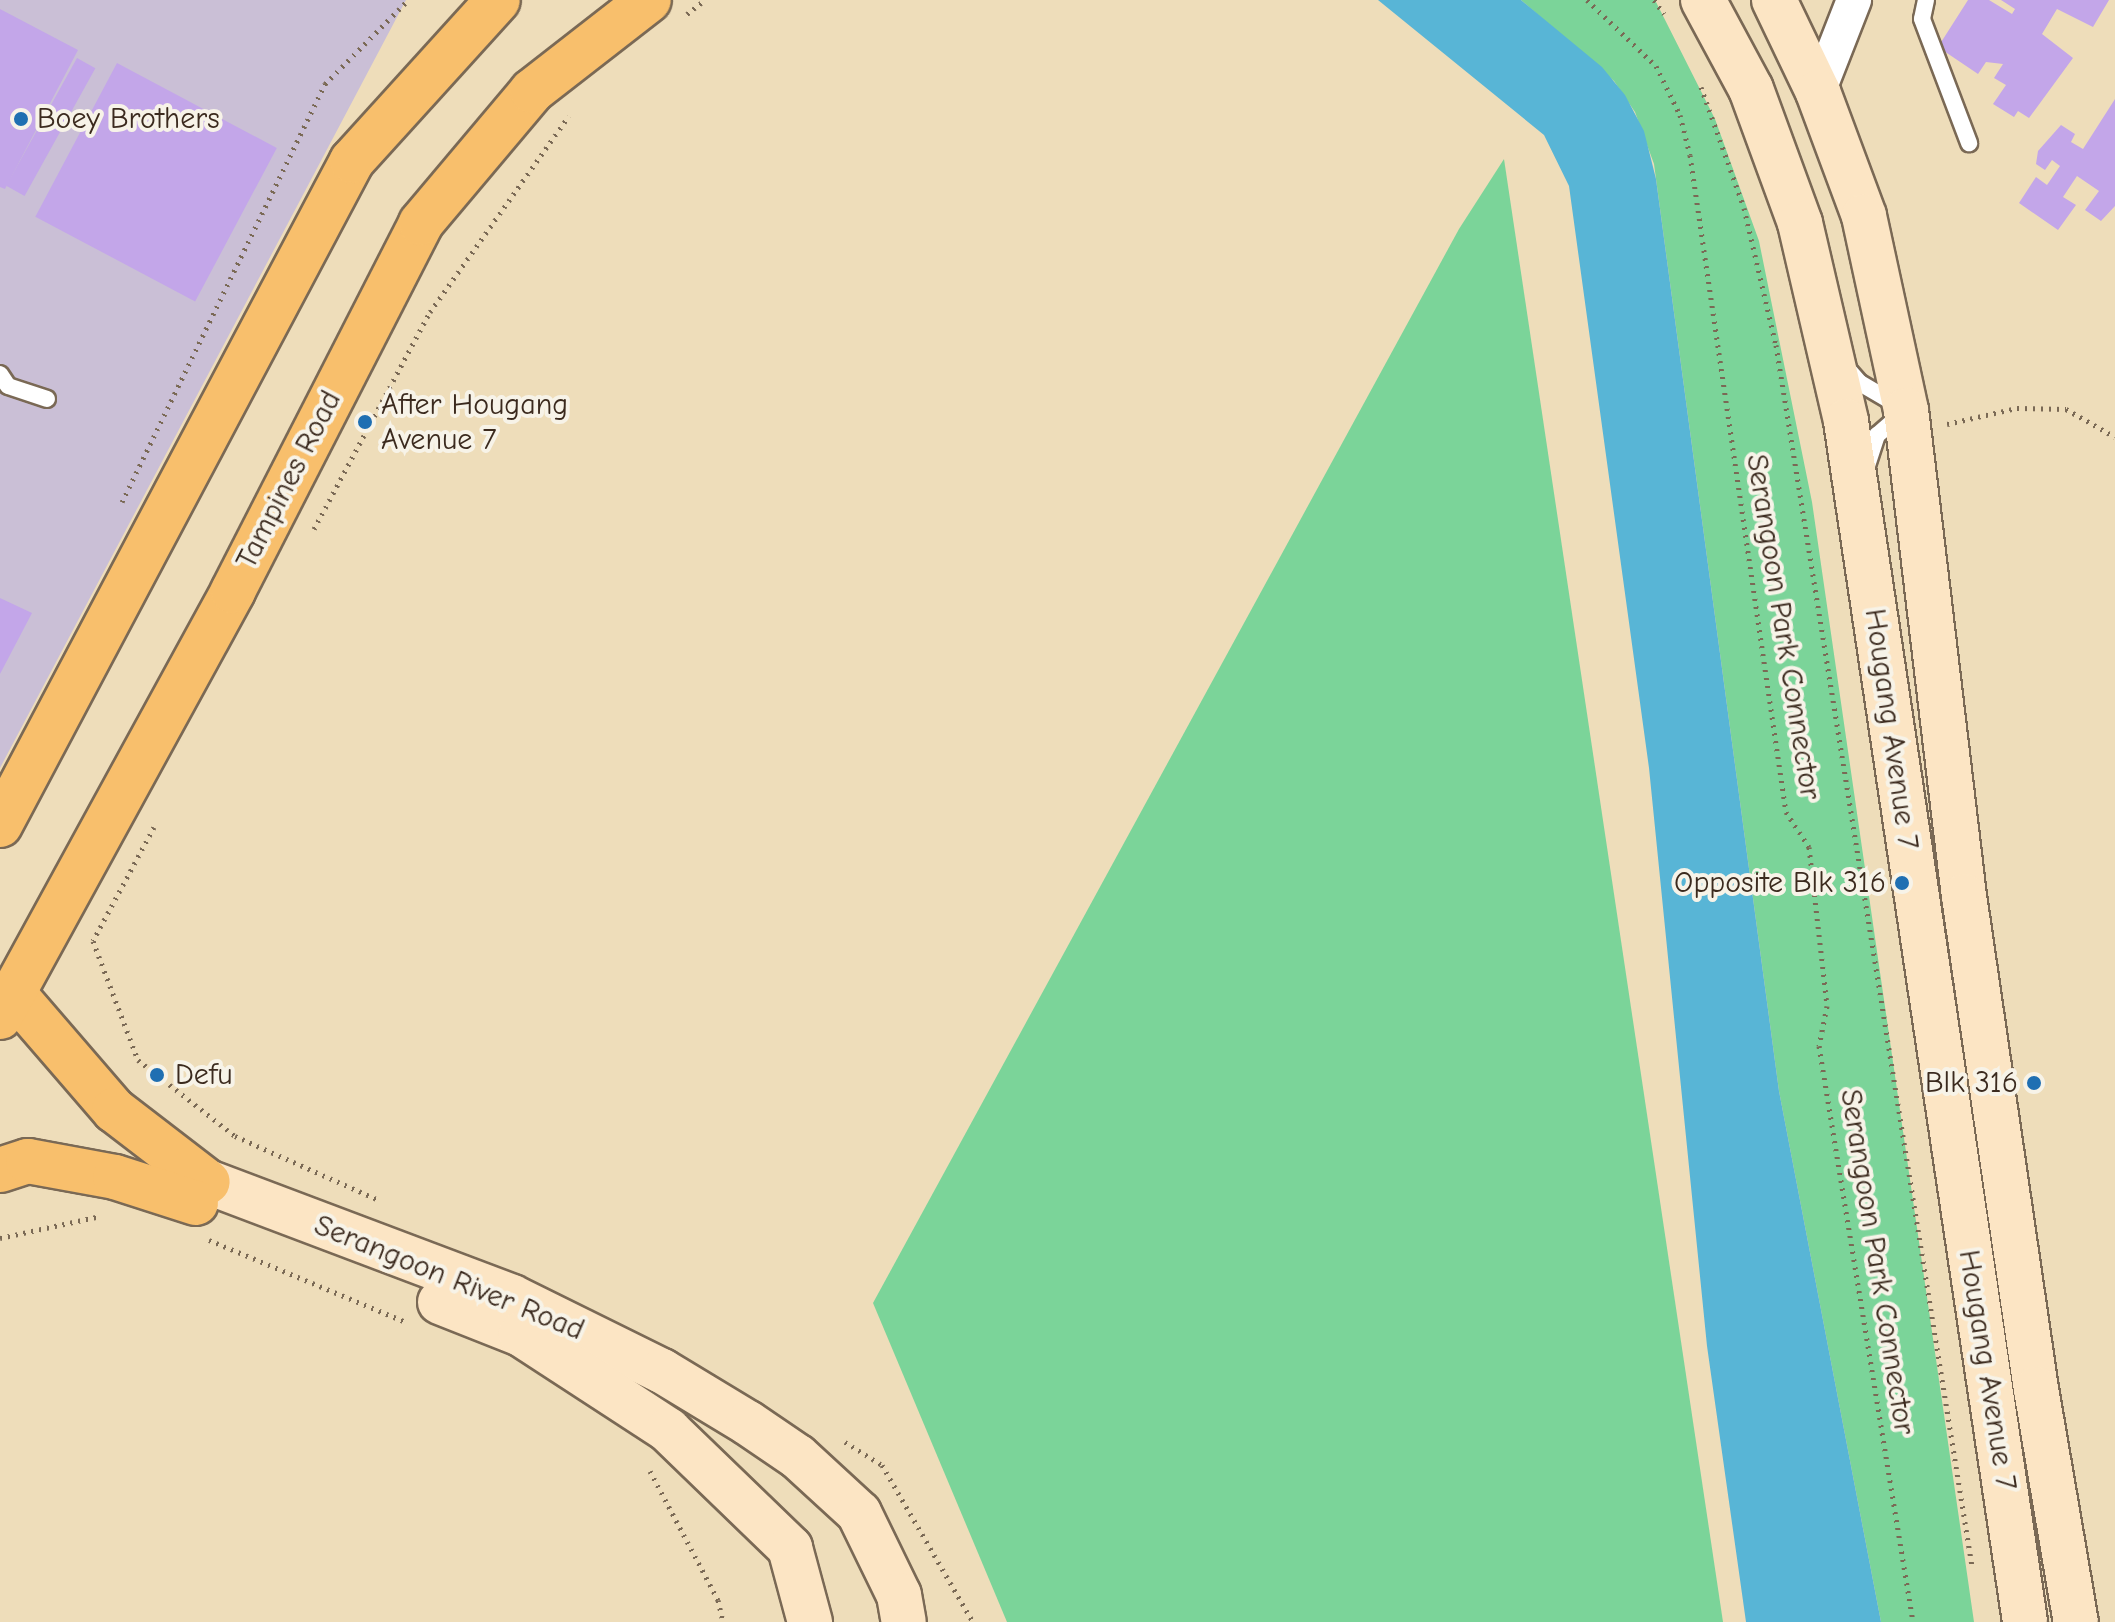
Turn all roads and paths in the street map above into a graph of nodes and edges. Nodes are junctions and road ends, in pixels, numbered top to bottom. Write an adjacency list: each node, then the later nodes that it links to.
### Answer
1 (408, 0): 21 (path)
2 (498, 0): 24 (main road)
3 (705, 0): 9 (path)
4 (1587, 0): 39 (path, Serangoon Park Connector)
5 (1654, 0): 10 (path)
6 (1774, 0): 12 (main road, Hougang Avenue 7)
7 (1854, 0): 12 (street)
8 (1926, 0): 14 (lane)
9 (665, 9): 25 (main road, Tampines Road)
10 (1687, 11): 15 (main road, Hougang Avenue 7)
11 (1696, 75): 35 (path)
12 (1818, 92): 18 (main road, Hougang Avenue 7)
13 (575, 108): 22 (path)
14 (1969, 143)
15 (1828, 346): 18 (lane); 20 (main road, Hougang Avenue 7)
16 (0, 374): 17 (lane)
17 (47, 399)
18 (1918, 419): 19 (path); 20 (lane); 32 (main road, Hougang Avenue 7)
19 (2115, 437)
20 (1857, 496): 33 (main road, Hougang Avenue 7)
21 (120, 506)
22 (310, 536)
23 (160, 815): 27 (path)
24 (0, 825)
25 (6, 1005): 28 (main road)
26 (0, 1170): 28 (main road)
27 (390, 1205)
28 (200, 1207): 31 (path); 37 (main road, Serangoon River Road); 38 (main road, Serangoon River Road)
29 (114, 1213): 30 (path)
30 (0, 1238)
31 (409, 1323)
32 (2036, 1389): 33 (main road); 41 (main road, Hougang Avenue 7)
33 (1991, 1397): 40 (main road, Hougang Avenue 7)
34 (643, 1458): 36 (path)
35 (1974, 1576)
36 (723, 1622)
37 (810, 1622)
38 (904, 1622)
39 (1913, 1622)
40 (2025, 1622)
41 (2076, 1622)

